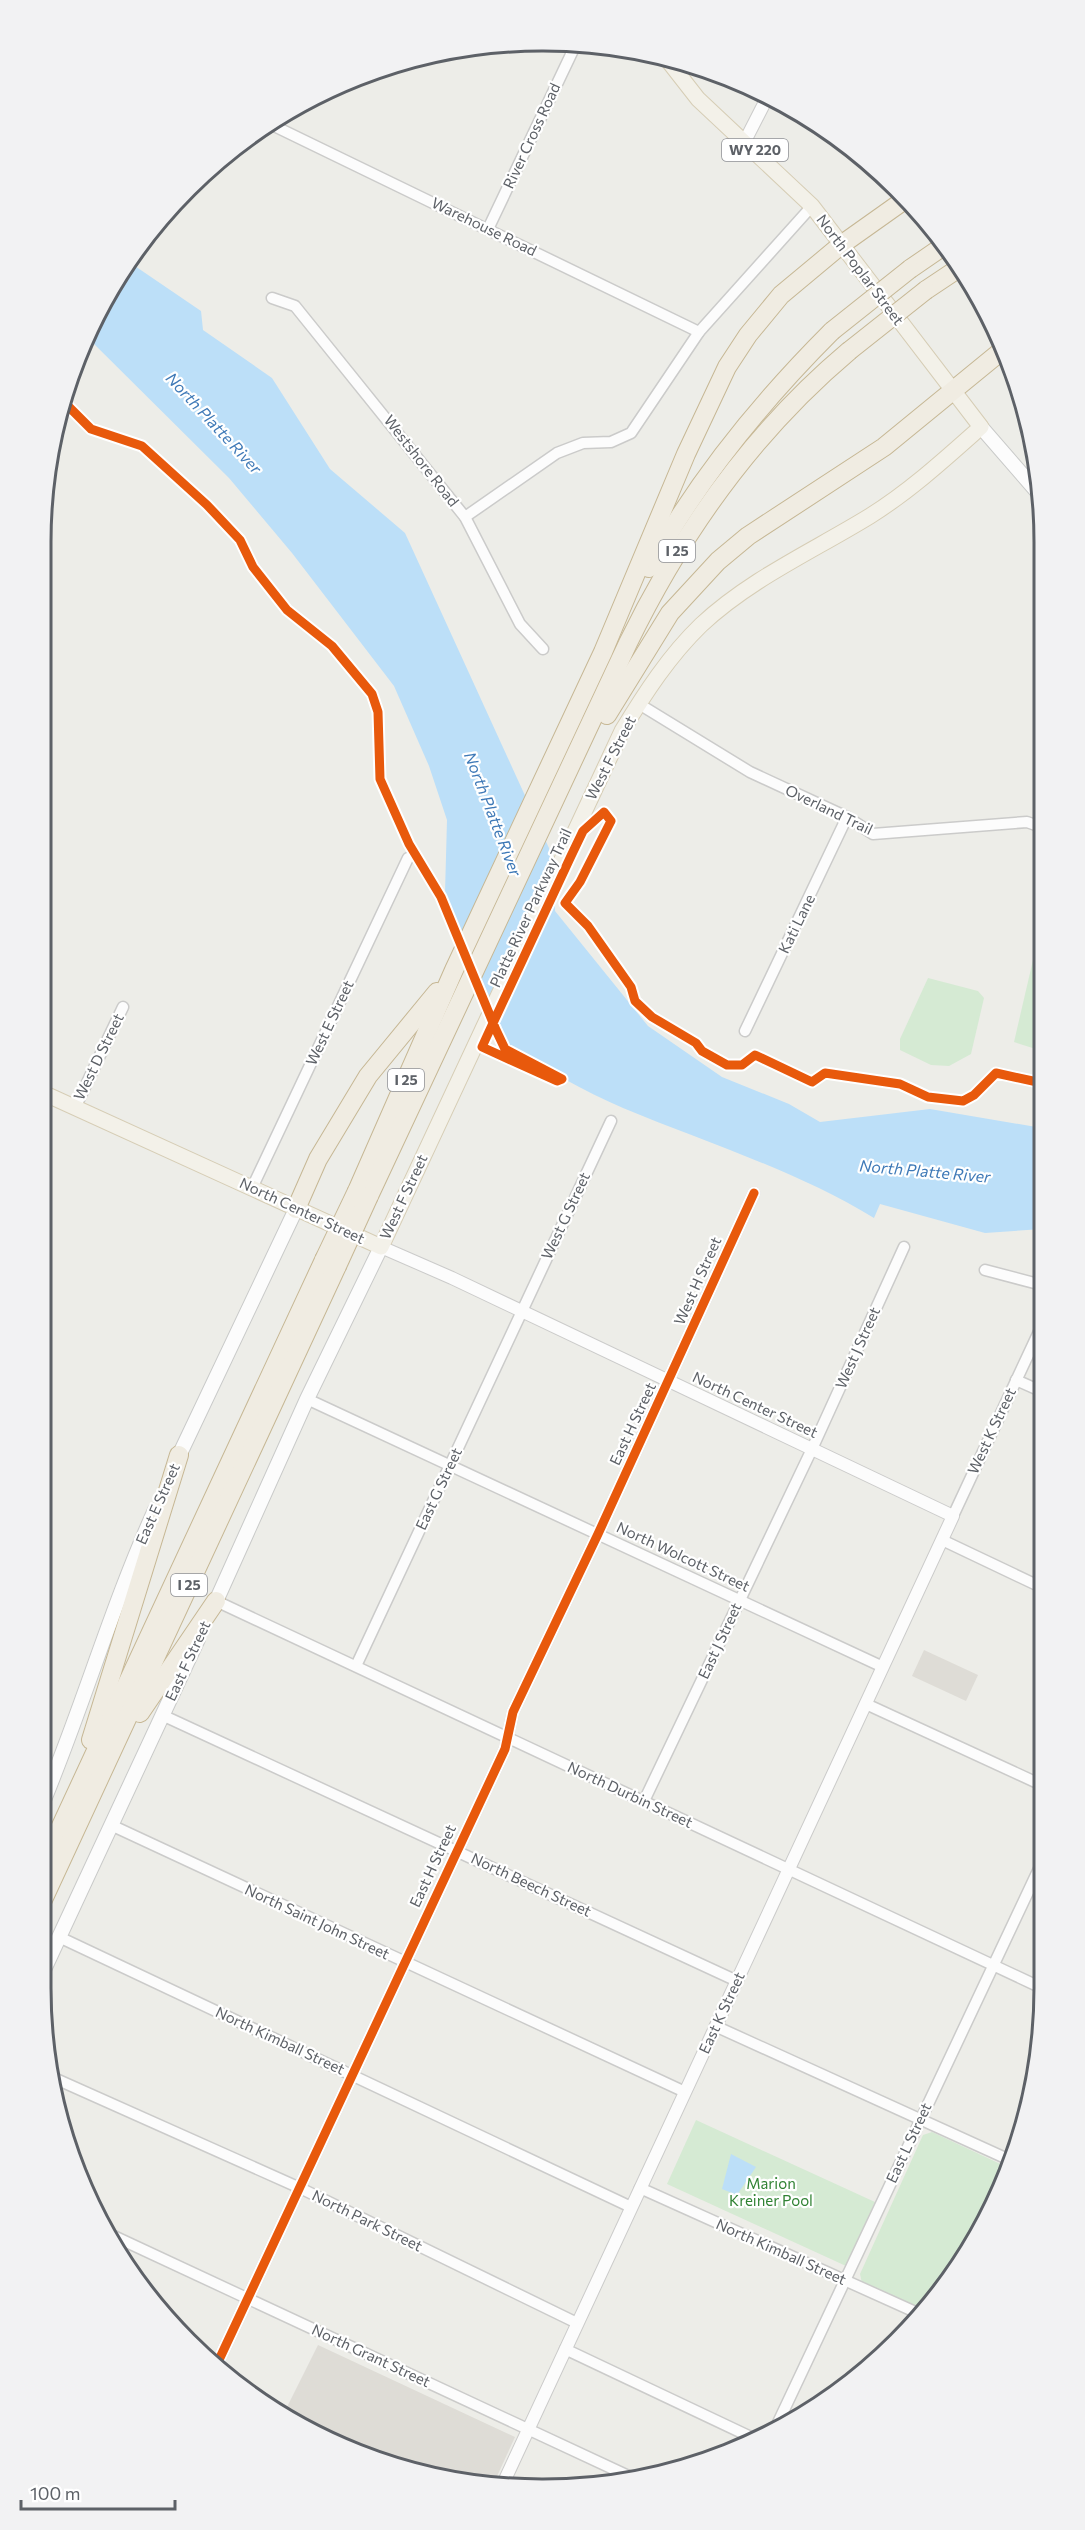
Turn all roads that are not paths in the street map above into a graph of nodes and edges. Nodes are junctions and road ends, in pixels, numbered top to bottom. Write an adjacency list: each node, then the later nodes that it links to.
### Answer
1 (572, 52): 8 (street, River Cross Road)
2 (675, 69): 5 (main road, North Poplar Street / WY 220)
3 (764, 104): 5 (street)
4 (279, 128): 8 (street, Warehouse Road)
5 (745, 141): 7 (main road, North Poplar Street / WY 220)
6 (899, 204): 9 (highway)
7 (812, 206): 9 (main road, North Poplar Street / WY 220); 13 (street)
8 (488, 229): 13 (street, Warehouse Road)
9 (841, 245): 15 (main road, North Poplar Street / WY 220); 20 (highway)
10 (937, 250): 20 (highway, I 25, bridge)
11 (953, 272): 22 (highway, I 25, bridge)
12 (272, 298): 18 (street, Westshore Road)
13 (699, 332): 18 (street)
14 (997, 355): 15 (highway)
15 (952, 393): 16 (main road, North Poplar Street); 22 (highway)
16 (981, 427): 17 (main road, North Poplar Street); 21 (main road, West F Street)
17 (1031, 484)
18 (465, 517): 19 (street, Westshore Road)
19 (543, 649)
20 (603, 652): 26 (highway, I 25)
21 (639, 704): 23 (street, Overland Trail); 36 (main road, West F Street)
22 (561, 788): 33 (highway, I 25)
23 (848, 817): 24 (street, Overland Trail); 28 (street, Kati Lane)
24 (1034, 824)
25 (408, 858): 32 (street, West E Street)
26 (454, 970): 33 (highway, I 25); 35 (highway)
27 (123, 1006): 30 (street, West D Street)
28 (746, 1031)
29 (51, 1097): 30 (main road, North Center Street)
30 (75, 1108): 32 (main road, North Center Street)
31 (612, 1121): 40 (street, West G Street)
32 (252, 1188): 35 (main road, North Center Street)
33 (363, 1193): 62 (highway, I 25, bridge)
34 (754, 1193): 43 (street, West H Street)
35 (296, 1209): 36 (main road, North Center Street); 47 (main road, East E Street)
36 (381, 1247): 40 (street, North Center Street); 45 (main road, East F Street)
37 (904, 1247): 46 (street, West J Street)
38 (985, 1270): 39 (street)
39 (1034, 1282)
40 (521, 1311): 43 (street, North Center Street); 48 (street, East G Street)
41 (1034, 1342): 42 (street, West K Street)
42 (1016, 1380): 44 (street); 49 (street, West K Street)
43 (669, 1381): 46 (street, North Center Street); 50 (street, East H Street)
44 (1034, 1388)
45 (307, 1399): 48 (street, North Wolcott Street); 54 (main road, East F Street)
46 (812, 1449): 49 (street, North Center Street); 53 (street, East J Street)
47 (179, 1455): 61 (main road, East E Street); 62 (highway)
48 (450, 1465): 50 (street, North Wolcott Street); 55 (street, East G Street)
49 (953, 1516): 51 (street, West K Street)
50 (598, 1534): 53 (street, North Wolcott Street); 59 (street, East H Street)
51 (942, 1540): 52 (street); 56 (street, East K Street)
52 (1034, 1584)
53 (740, 1600): 56 (street, North Wolcott Street); 63 (street, East J Street)
54 (216, 1601): 55 (street, North Durbin Street); 58 (main road, East F Street); 62 (highway)
55 (356, 1666): 59 (street, North Durbin Street)
56 (883, 1667): 57 (street, East K Street)
57 (866, 1704): 60 (street); 67 (street, East K Street)
58 (162, 1715): 64 (main road, East F Street); 66 (street, North Beech Street)
59 (507, 1737): 63 (street, North Durbin Street); 66 (street, East H Street)
60 (1034, 1781)
61 (51, 1782)
62 (80, 1802): 65 (highway, I 25); 68 (highway, I 25)
63 (644, 1802): 67 (street, North Durbin Street)
64 (113, 1826): 70 (main road, East F Street); 72 (street, North Saint John Street)
65 (51, 1851)
66 (457, 1851): 72 (street, East H Street); 74 (street, North Beech Street)
67 (789, 1869): 73 (street, North Durbin Street); 74 (street, East K Street)
68 (51, 1876)
69 (1034, 1879): 73 (street, East L Street)
70 (60, 1937): 71 (main road, East F Street); 77 (street, North Kimball Street)
71 (51, 1955)
72 (405, 1963): 77 (street, East H Street); 79 (street, North Saint John Street)
73 (994, 1965): 75 (street, North Durbin Street); 80 (street, East L Street)
74 (736, 1981): 76 (street, East K Street)
75 (1034, 1984)
76 (716, 2026): 79 (street, East K Street); 80 (street)
77 (352, 2074): 82 (street, East H Street); 84 (street, North Kimball Street)
78 (60, 2081): 82 (street, North Park Street)
79 (685, 2092): 83 (street, East K Street)
80 (921, 2119): 81 (street); 86 (street, East L Street)
81 (1004, 2157)
82 (300, 2188): 87 (street, East H Street); 89 (street, North Park Street)
83 (640, 2188): 84 (street, East K Street); 86 (street, North Kimball Street)
84 (631, 2207): 89 (street, East K Street)
85 (121, 2240): 87 (street, North Grant Street)
86 (844, 2280): 88 (street, North Kimball Street); 92 (street, East L Street)
87 (247, 2299): 91 (street, East H Street); 93 (street, North Grant Street)
88 (913, 2311)
89 (577, 2323): 90 (street, East K Street)
90 (565, 2349): 93 (street, East K Street); 94 (street)
91 (220, 2358)
92 (781, 2417)
93 (528, 2429): 95 (street, North Grant Street); 96 (street, East K Street)
94 (746, 2435)
95 (621, 2473)
96 (506, 2478)

